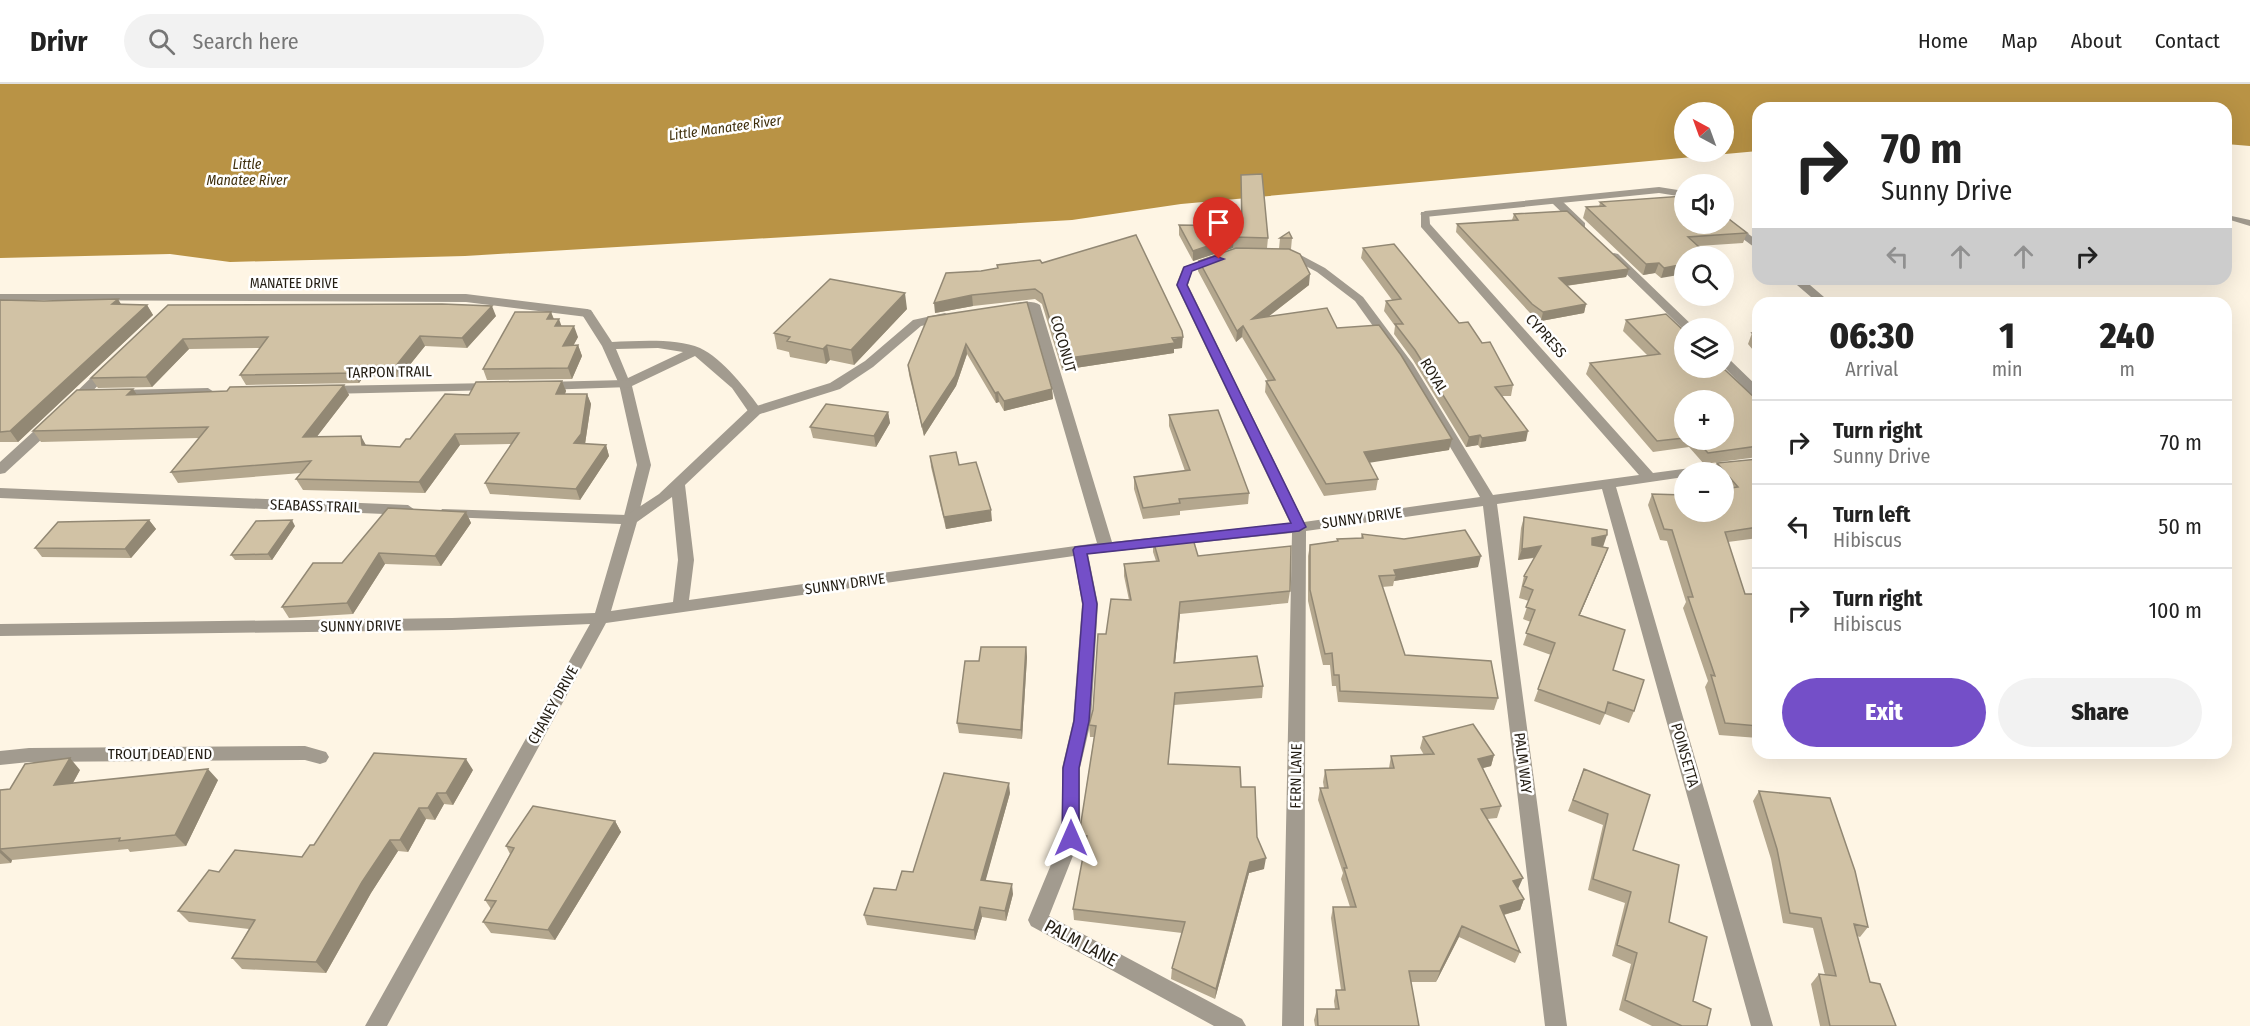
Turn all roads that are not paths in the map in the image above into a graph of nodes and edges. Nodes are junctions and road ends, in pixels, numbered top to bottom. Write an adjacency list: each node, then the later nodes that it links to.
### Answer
1 (1674, 192): 2 (street)
2 (1556, 201): 6 (street); 36 (street, CYPRESS)
3 (2232, 217): 4 (street)
4 (2250, 223)
5 (1734, 227): 7 (street)
6 (1589, 233)
7 (1752, 242)
8 (1606, 249): 19 (street)
9 (1234, 253): 42 (street)
10 (1268, 254): 40 (street, ROYAL)
11 (1803, 285): 12 (street)
12 (1818, 297)
13 (181, 298): 14 (street, MANATEE DRIVE); 16 (street, MANATEE DRIVE); 17 (street)
14 (3, 299)
15 (993, 309): 43 (street, COCONUT)
16 (587, 313): 20 (street, CHANEY DRIVE)
17 (164, 314)
18 (962, 314): 31 (street)
19 (1678, 318)
20 (608, 346): 21 (street); 24 (street, CHANEY DRIVE)
21 (696, 351): 24 (street); 31 (street)
22 (115, 362): 30 (street)
23 (1734, 371): 27 (street)
24 (625, 384): 25 (street); 41 (street, CHANEY DRIVE)
25 (531, 386)
26 (507, 387): 28 (street, TARPON TRAIL)
27 (1752, 388)
28 (318, 390)
29 (223, 392): 30 (street)
30 (81, 394): 34 (street)
31 (755, 411): 37 (street)
32 (1752, 464): 33 (street, SUNNY DRIVE)
33 (1734, 466)
34 (0, 470)
35 (1674, 475): 36 (street, SUNNY DRIVE)
36 (1650, 478): 38 (street, SUNNY DRIVE)
37 (678, 484): 41 (street); 45 (street)
38 (1608, 484): 40 (street, SUNNY DRIVE); 54 (street, POINSETTA)
39 (0, 493): 41 (street, SEABASS TRAIL)
40 (1489, 500): 42 (street, SUNNY DRIVE); 53 (street, PALM WAY)
41 (630, 520): 46 (street, CHANEY DRIVE)
42 (1299, 527): 43 (street, SUNNY DRIVE); 52 (street, FERN LANE)
43 (1106, 548): 44 (street, SUNNY DRIVE)
44 (1080, 550): 45 (street, SUNNY DRIVE); 51 (street, PALM LANE)
45 (680, 607): 46 (street, SUNNY DRIVE)
46 (601, 618): 47 (street, SUNNY DRIVE); 50 (street, CHANEY DRIVE)
47 (0, 630)
48 (320, 757): 49 (street, TROUT DEAD END)
49 (0, 758)
50 (376, 1026)
51 (1235, 1026)
52 (1293, 1026)
53 (1557, 1026)
54 (1762, 1026)

